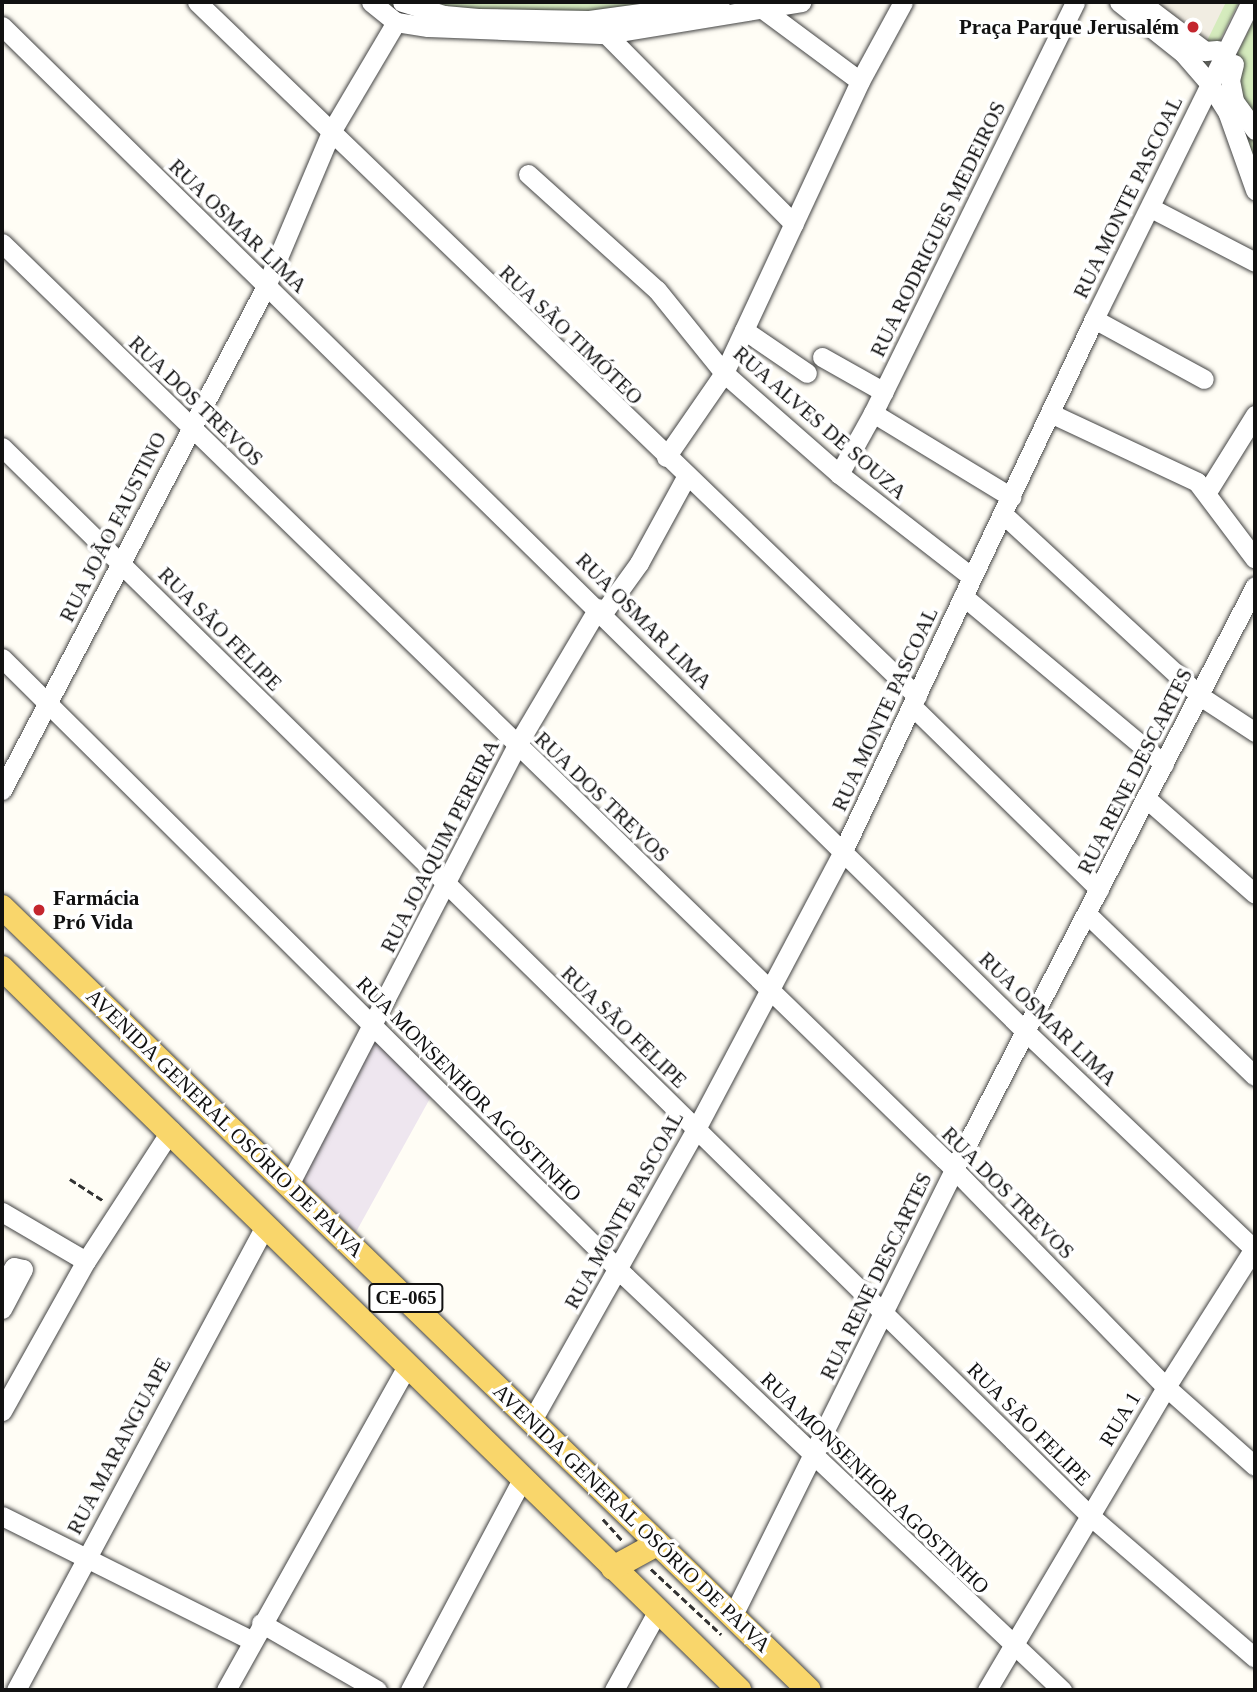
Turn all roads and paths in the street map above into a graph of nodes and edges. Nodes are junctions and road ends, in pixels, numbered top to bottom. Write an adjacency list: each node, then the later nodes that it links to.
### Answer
1 (197, 2): 20 (street, RUA SÃO TIMÓTEO)
2 (371, 2): 12 (street)
3 (402, 2): 4 (street)
4 (720, 2)
5 (801, 2): 11 (street)
6 (903, 2): 17 (street)
7 (1075, 2): 34 (street, RUA RODRIGUES MEDEIROS)
8 (1119, 2): 18 (street)
9 (1141, 2): 15 (street)
10 (1251, 2): 18 (street, RUA MONTE PASCOAL)
11 (764, 10): 14 (street); 17 (street)
12 (396, 22): 14 (street); 20 (street, RUA JOÃO FAUSTINO)
13 (2, 26): 27 (street, RUA OSMAR LIMA)
14 (606, 34): 24 (street)
15 (1217, 50)
16 (1234, 64): 19 (street)
17 (860, 81): 24 (street)
18 (1209, 83): 22 (street); 23 (street, RUA MONTE PASCOAL)
19 (1255, 130)
20 (331, 132): 27 (street, RUA JOÃO FAUSTINO); 40 (street, RUA SÃO TIMÓTEO)
21 (528, 174): 31 (street, RUA ALVES DE SOUZA)
22 (1255, 190)
23 (1151, 208): 26 (street); 28 (street, RUA MONTE PASCOAL)
24 (794, 224): 29 (street)
25 (2, 243): 38 (street, RUA DOS TREVOS)
26 (1255, 262)
27 (266, 286): 38 (street, RUA JOÃO FAUSTINO); 50 (street, RUA OSMAR LIMA)
28 (1094, 319): 33 (street); 36 (street, RUA MONTE PASCOAL)
29 (744, 330): 31 (street); 32 (street)
30 (822, 357): 34 (street)
31 (724, 373): 40 (street); 41 (street, RUA ALVES DE SOUZA)
32 (807, 373)
33 (1203, 379)
34 (884, 392): 35 (street, RUA RODRIGUES MEDEIROS)
35 (873, 413): 41 (street, RUA RODRIGUES MEDEIROS); 44 (street)
36 (1050, 413): 43 (street); 44 (street, RUA MONTE PASCOAL)
37 (1255, 415): 43 (street)
38 (189, 427): 46 (street, RUA JOÃO FAUSTINO); 56 (street, RUA DOS TREVOS)
39 (2, 447): 46 (street, RUA SÃO FELIPE)
40 (666, 457): 42 (street, RUA SÃO TIMÓTEO)
41 (839, 474): 47 (street, RUA ALVES DE SOUZA)
42 (685, 477): 50 (street, RUA JOAQUIM PEREIRA); 53 (street, RUA SÃO TIMÓTEO)
43 (1207, 492): 45 (street)
44 (1007, 505): 47 (street, RUA MONTE PASCOAL); 52 (street)
45 (1255, 559)
46 (122, 563): 54 (street, RUA JOÃO FAUSTINO); 61 (street, RUA SÃO FELIPE)
47 (972, 578): 49 (street, RUA MONTE PASCOAL)
48 (1255, 586): 52 (street, RUA RENE DESCARTES)
49 (963, 596): 53 (street, RUA MONTE PASCOAL); 57 (street)
50 (600, 610): 56 (street, RUA JOAQUIM PEREIRA); 60 (street, RUA OSMAR LIMA)
51 (2, 658): 54 (street, RUA MONSENHOR AGOSTINHO)
52 (1200, 696): 55 (street); 57 (street, RUA RENE DESCARTES)
53 (915, 701): 60 (street, RUA MONTE PASCOAL); 62 (street, RUA SÃO TIMÓTEO)
54 (49, 704): 58 (street, RUA JOÃO FAUSTINO); 68 (street, RUA MONSENHOR AGOSTINHO)
55 (1255, 733)
56 (517, 745): 61 (street, RUA JOAQUIM PEREIRA); 67 (street, RUA DOS TREVOS)
57 (1164, 764): 59 (street, RUA RENE DESCARTES)
58 (2, 790)
59 (1148, 800): 62 (street, RUA RENE DESCARTES); 63 (street)
60 (843, 851): 67 (street, RUA MONTE PASCOAL); 69 (street, RUA OSMAR LIMA)
61 (446, 884): 68 (street, RUA JOAQUIM PEREIRA); 71 (street, RUA SÃO FELIPE)
62 (1099, 889): 65 (street, RUA RENE DESCARTES)
63 (1255, 894)
64 (2, 907): 75 (main road, AVENIDA GENERAL OSÓRIO DE PAIVA / CE-065)
65 (1087, 914): 69 (street, RUA RENE DESCARTES); 70 (street)
66 (2, 968): 72 (main road, AVENIDA GENERAL OSÓRIO DE PAIVA / CE-065)
67 (767, 990): 71 (street, RUA MONTE PASCOAL); 73 (street, RUA DOS TREVOS)
68 (374, 1026): 75 (street, RUA JOAQUIM PEREIRA); 81 (street, RUA MONSENHOR AGOSTINHO)
69 (1026, 1032): 73 (street, RUA RENE DESCARTES); 79 (street, RUA OSMAR LIMA)
70 (1255, 1076)
71 (696, 1129): 81 (street, RUA MONTE PASCOAL); 84 (street, RUA SÃO FELIPE)
72 (171, 1130): 76 (street); 78 (main road, AVENIDA GENERAL OSÓRIO DE PAIVA / CE-065)
73 (954, 1169): 84 (street, RUA RENE DESCARTES); 86 (street, RUA DOS TREVOS)
74 (70, 1180): 76 (path)
75 (290, 1183): 89 (main road, AVENIDA GENERAL OSÓRIO DE PAIVA / CE-065)
76 (119, 1210): 80 (street)
77 (2, 1212): 80 (street)
78 (265, 1226): 85 (main road, AVENIDA GENERAL OSÓRIO DE PAIVA / CE-065); 96 (street, RUA MARANGUAPE)
79 (1252, 1259): 86 (street, RUA 1)
80 (86, 1261): 87 (street)
81 (617, 1268): 89 (street, RUA MONTE PASCOAL); 90 (street, RUA MONSENHOR AGOSTINHO)
82 (2, 1286): 83 (street)
83 (2, 1309)
84 (883, 1312): 90 (street, RUA RENE DESCARTES); 93 (street, RUA SÃO FELIPE)
85 (408, 1364): 92 (main road, AVENIDA GENERAL OSÓRIO DE PAIVA / CE-065); 100 (street)
86 (1166, 1387): 91 (street, RUA DOS TREVOS); 93 (street, RUA 1)
87 (7, 1390): 88 (street)
88 (2, 1411)
89 (531, 1422): 95 (main road, AVENIDA GENERAL OSÓRIO DE PAIVA / CE-065)
90 (814, 1455): 99 (street, RUA RENE DESCARTES); 101 (street, RUA MONSENHOR AGOSTINHO)
91 (1255, 1466)
92 (523, 1479): 97 (main road, AVENIDA GENERAL OSÓRIO DE PAIVA / CE-065); 106 (street)
93 (1089, 1515): 101 (street, RUA 1); 102 (street, RUA SÃO FELIPE)
94 (2, 1516): 96 (street)
95 (657, 1544): 97 (main road); 99 (main road, AVENIDA GENERAL OSÓRIO DE PAIVA / CE-065)
96 (85, 1558): 100 (street); 103 (street, RUA MARANGUAPE)
97 (613, 1568): 98 (main road, AVENIDA GENERAL OSÓRIO DE PAIVA / CE-065)
98 (657, 1612): 107 (street); 108 (main road, AVENIDA GENERAL OSÓRIO DE PAIVA / CE-065)
99 (733, 1615): 109 (main road, AVENIDA GENERAL OSÓRIO DE PAIVA / CE-065)
100 (256, 1632): 104 (street); 105 (street)
101 (1013, 1648): 110 (street, RUA 1); 111 (street, RUA MONSENHOR AGOSTINHO)
102 (1255, 1658)
103 (16, 1690)
104 (226, 1690)
105 (377, 1690)
106 (410, 1690)
107 (614, 1690)
108 (739, 1690)
109 (809, 1690)
110 (987, 1690)
111 (1062, 1690)

